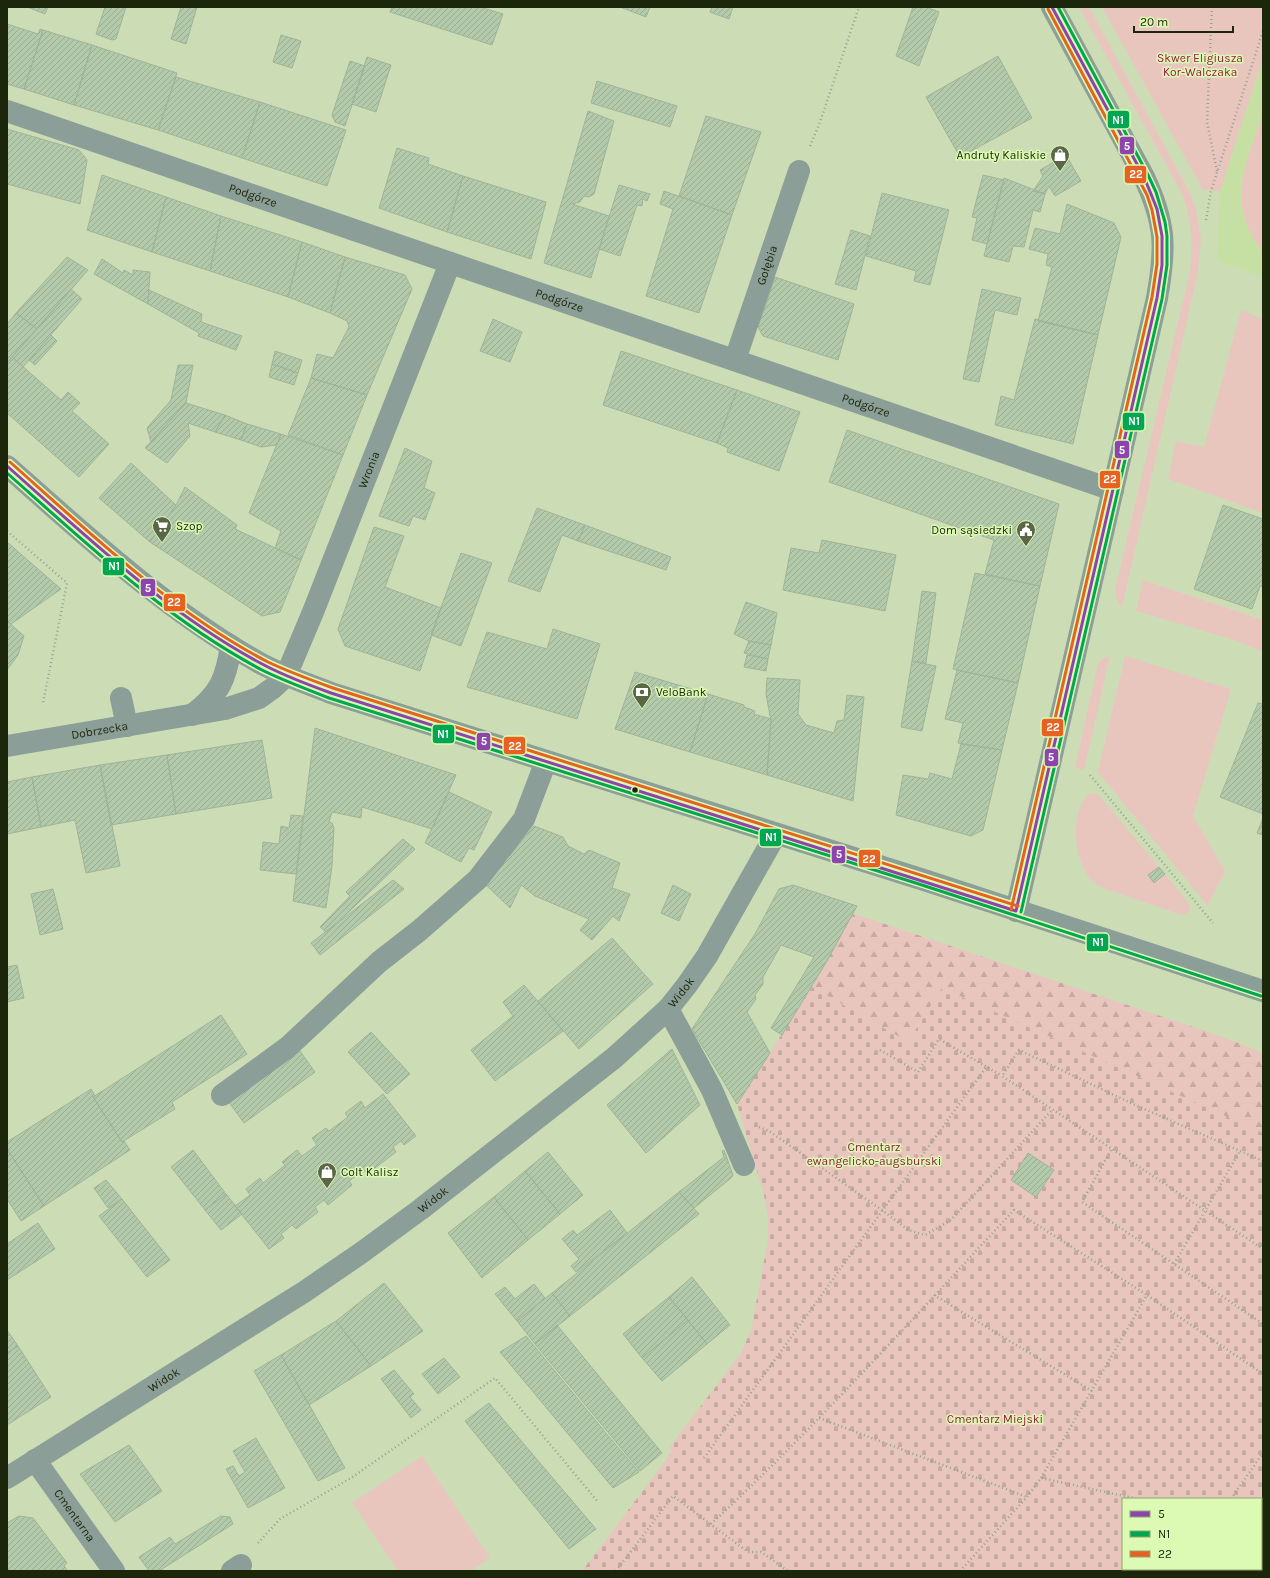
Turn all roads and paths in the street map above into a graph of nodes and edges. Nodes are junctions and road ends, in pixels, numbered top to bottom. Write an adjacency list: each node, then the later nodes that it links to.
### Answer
1 (859, 7): 6 (path)
2 (1052, 7): 12 (street)
3 (1212, 7): 7 (path)
4 (1263, 31): 7 (path)
5 (7, 111): 9 (street, Podgórze)
6 (800, 171): 10 (street, Gołębia)
7 (1217, 172): 8 (path)
8 (1206, 220)
9 (450, 263): 10 (street, Podgórze); 15 (street, Wronia)
10 (735, 360): 12 (street, Podgórze)
11 (7, 466): 14 (street)
12 (1113, 490): 24 (street)
13 (7, 531): 17 (path)
14 (231, 646): 15 (street); 18 (street)
15 (286, 676): 18 (street, Dobrzecka); 21 (street)
16 (121, 698): 19 (street)
17 (44, 703)
18 (192, 715): 19 (street, Dobrzecka)
19 (127, 726): 20 (street, Dobrzecka)
20 (7, 746)
21 (546, 761): 23 (street); 31 (street)
22 (1090, 775): 25 (path)
23 (776, 834): 24 (street); 27 (street, Widok)
24 (1016, 911): 26 (street)
25 (1213, 923)
26 (1263, 991)
27 (668, 1009): 37 (street); 50 (street, Widok)
28 (880, 1050): 29 (path)
29 (986, 1067): 30 (path); 38 (path)
30 (1002, 1076): 32 (path); 35 (path)
31 (222, 1095)
32 (1052, 1110): 34 (path); 38 (path)
33 (754, 1125): 38 (path)
34 (1111, 1150): 39 (path); 41 (path)
35 (1240, 1151): 36 (path); 39 (path)
36 (1263, 1161)
37 (744, 1166)
38 (882, 1210): 49 (path)
39 (1205, 1212): 40 (path); 41 (path)
40 (1263, 1249)
41 (1174, 1264): 44 (path)
42 (934, 1295): 43 (path); 46 (path); 47 (path)
43 (1147, 1295): 45 (path); 46 (path)
44 (1263, 1324)
45 (1263, 1374)
46 (1092, 1391): 52 (path)
47 (819, 1418): 53 (path); 57 (path)
48 (1263, 1453): 55 (path)
49 (704, 1458)
50 (35, 1460): 51 (street, Widok); 59 (street, Cmentarna)
51 (7, 1478)
52 (1041, 1478): 53 (path); 54 (path)
53 (1027, 1497): 62 (path)
54 (1133, 1498)
55 (1232, 1498)
56 (598, 1502): 58 (path)
57 (711, 1524): 60 (path); 61 (path)
58 (236, 1568)
59 (114, 1571)
60 (616, 1571)
61 (788, 1571)
62 (960, 1571)

